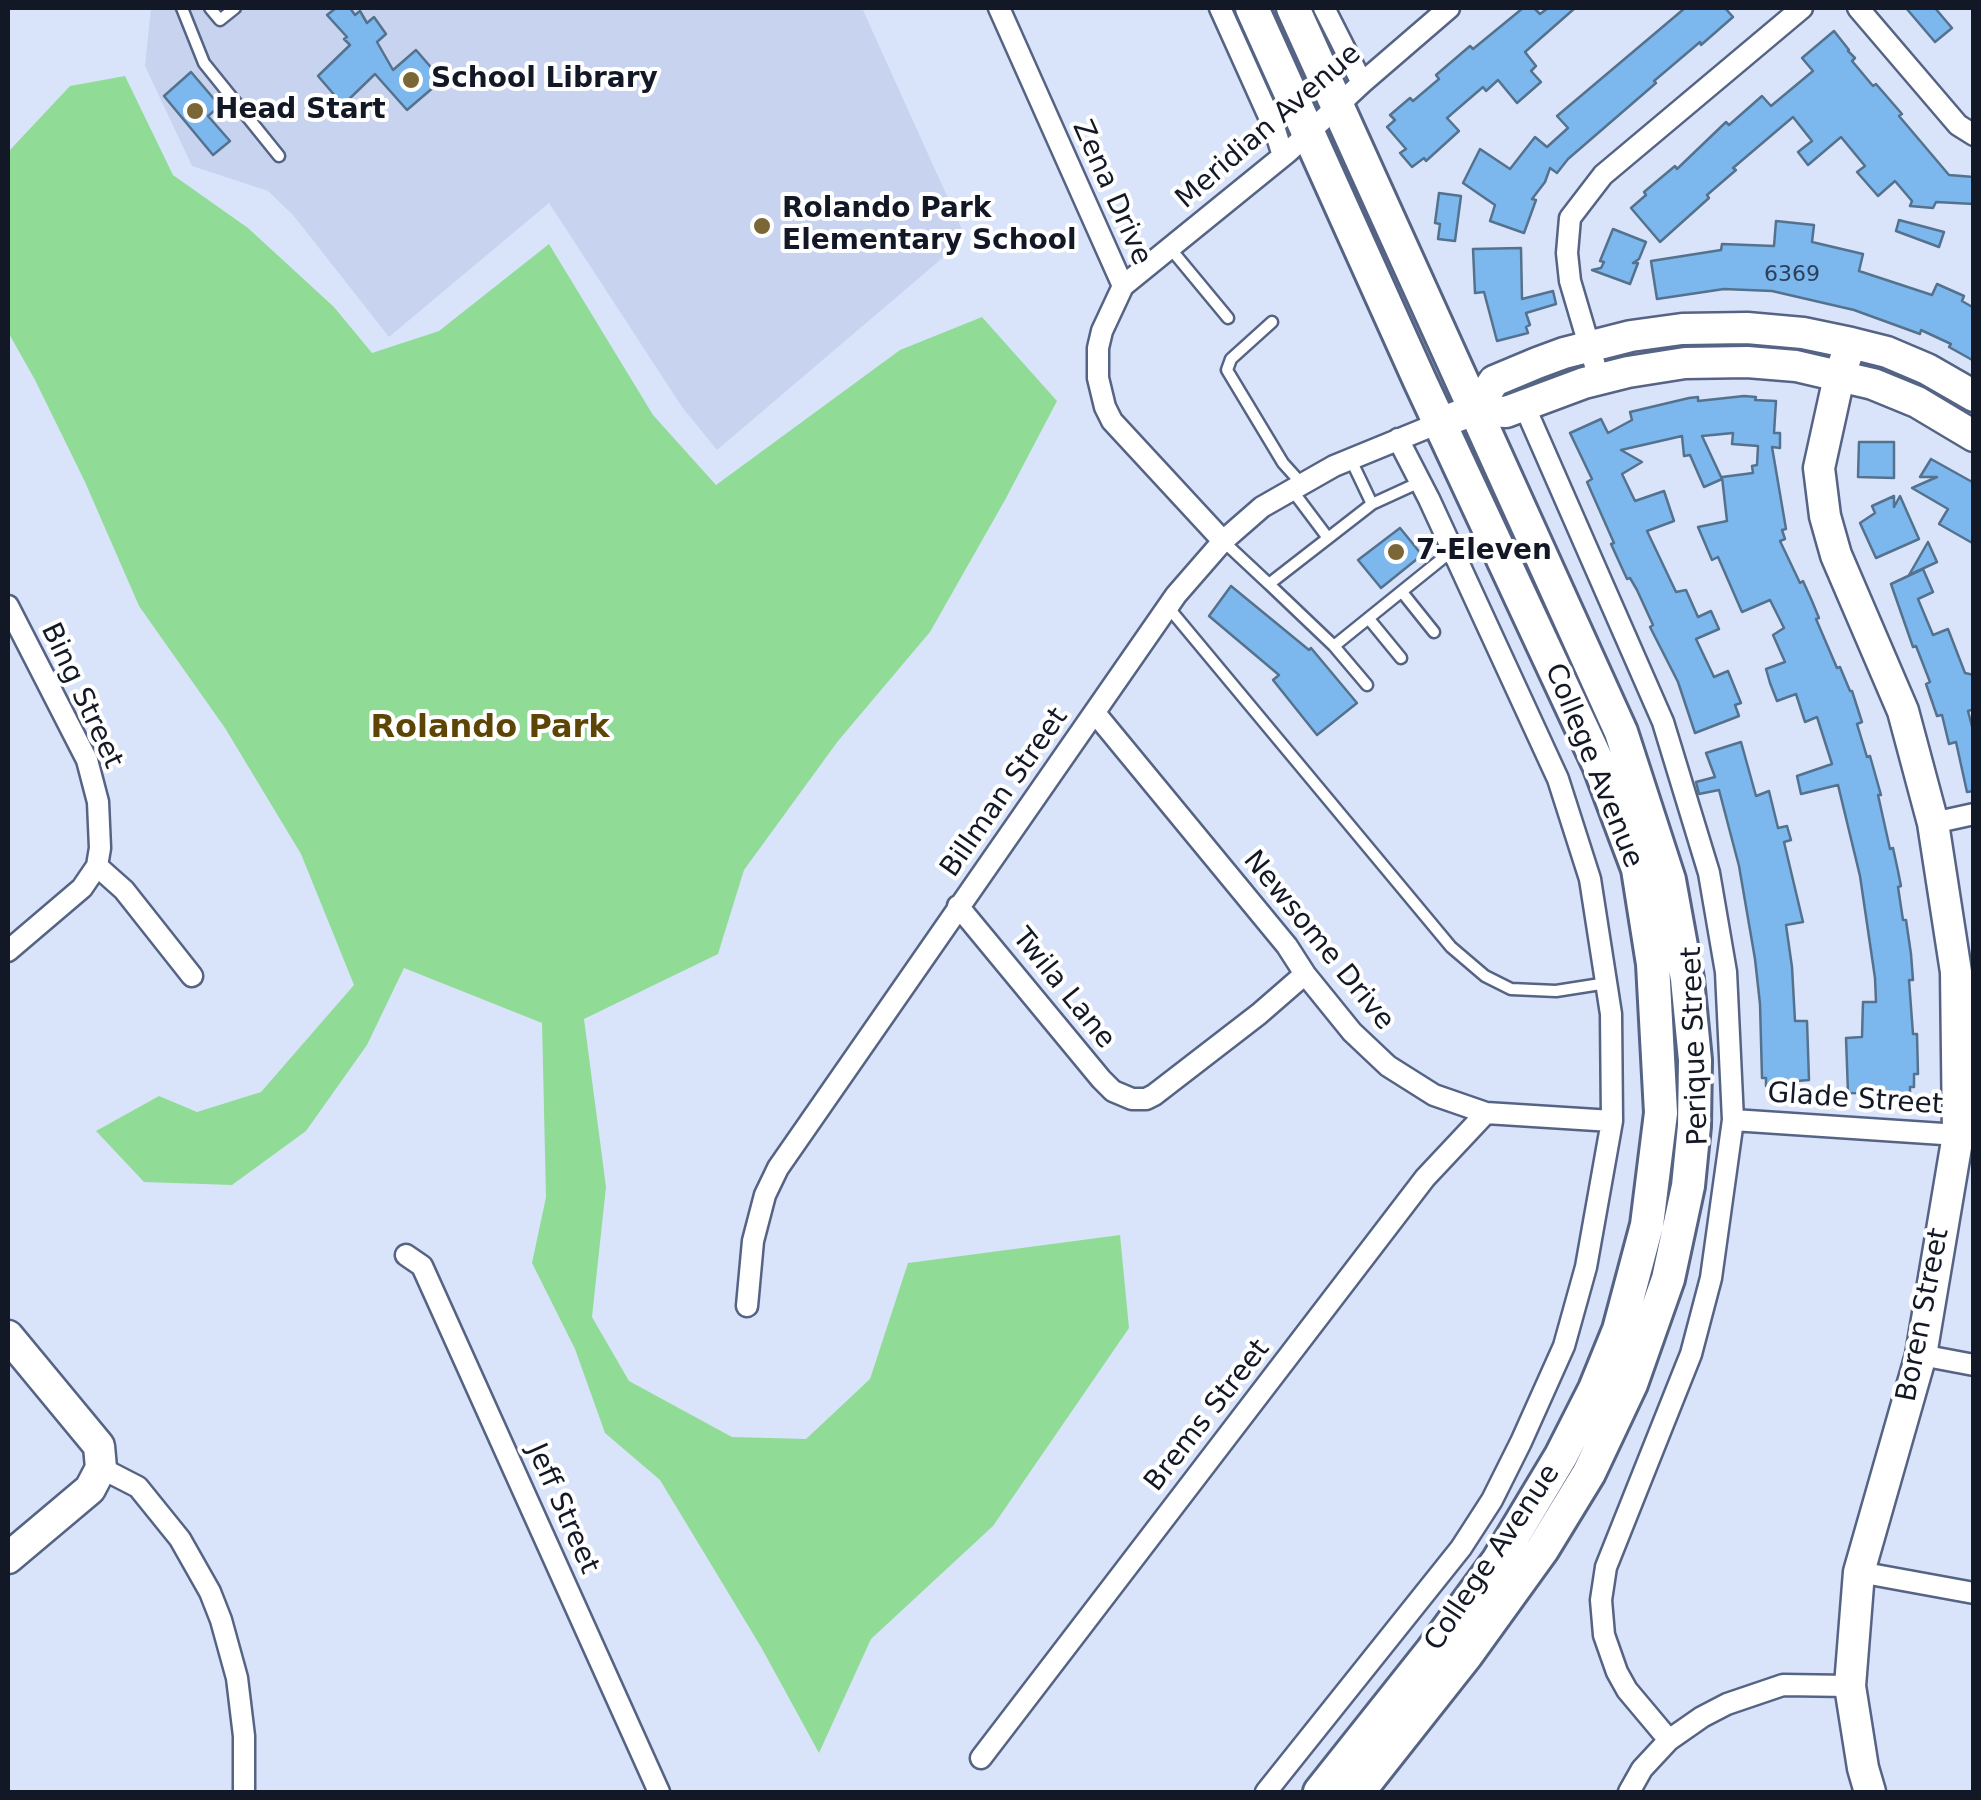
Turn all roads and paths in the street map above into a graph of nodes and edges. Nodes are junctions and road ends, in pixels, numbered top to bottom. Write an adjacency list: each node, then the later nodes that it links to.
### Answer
1 (182, 8): 15 (lane)
2 (210, 8): 3 (lane)
3 (235, 8)
4 (998, 8): 18 (street, Zena Drive)
5 (1220, 8): 16 (street)
6 (1252, 8): 13 (main road, College Avenue)
7 (1293, 8): 12 (main road, College Avenue)
8 (1324, 8): 12 (street)
9 (1449, 8): 12 (street, Meridian Avenue)
10 (1802, 8): 22 (street)
11 (1858, 8): 14 (street)
12 (1350, 94): 13 (street, Meridian Avenue); 27 (main road, College Avenue)
13 (1308, 133): 16 (street, Meridian Avenue); 28 (main road, College Avenue)
14 (1974, 135)
15 (279, 156)
16 (1282, 156): 17 (street, Meridian Avenue)
17 (1170, 248): 18 (street, Meridian Avenue); 19 (lane)
18 (1123, 286): 36 (street, Zena Drive)
19 (1228, 318)
20 (1272, 322): 33 (lane)
21 (1851, 344): 22 (street); 23 (street, Boren Street); 25 (street)
22 (1588, 347): 24 (street); 27 (street)
23 (1840, 376): 24 (street); 29 (street); 49 (street, Boren Street)
24 (1600, 379): 26 (street)
25 (1974, 396)
26 (1524, 405): 27 (street); 57 (street, Perique Street)
27 (1475, 410): 28 (street); 76 (main road, College Avenue)
28 (1439, 422): 30 (street, Billman Street); 75 (main road, College Avenue)
29 (1974, 436)
30 (1398, 439): 31 (street, Billman Street); 32 (street)
31 (1351, 459): 33 (street, Billman Street); 34 (lane)
32 (1420, 482): 34 (lane); 37 (street)
33 (1297, 487): 35 (lane); 36 (street, Billman Street)
34 (1372, 504): 35 (lane)
35 (1328, 538): 38 (lane)
36 (1223, 541): 38 (lane); 41 (street, Billman Street)
37 (1453, 550): 39 (lane); 55 (street)
38 (1269, 584): 44 (lane)
39 (1402, 592): 42 (lane); 43 (lane)
40 (8, 606): 50 (street, Bing Street)
41 (1168, 606): 47 (street, Billman Street); 55 (lane)
42 (1369, 619): 44 (lane); 45 (lane)
43 (1434, 632)
44 (1334, 646): 46 (lane)
45 (1401, 658)
46 (1368, 685)
47 (1095, 713): 51 (street, Billman Street); 53 (street, Newsome Drive)
48 (1974, 814): 49 (street)
49 (1933, 823): 59 (street, Boren Street)
50 (97, 866): 52 (street); 54 (street)
51 (958, 906): 53 (street, Twila Lane); 61 (street, Billman Street)
52 (8, 951)
53 (1306, 974): 56 (street, Newsome Drive)
54 (192, 976)
55 (1608, 983): 58 (street)
56 (1486, 1113): 58 (street, Newsome Drive); 71 (street, Brems Street)
57 (1733, 1120): 59 (street, Glade Street); 70 (street, Perique Street)
58 (1612, 1121): 74 (street)
59 (1966, 1136): 63 (street, Boren Street)
60 (406, 1255): 73 (street, Jeff Street)
61 (747, 1306)
62 (8, 1336): 65 (street)
63 (1921, 1354): 64 (street); 67 (street, Boren Street)
64 (1974, 1364)
65 (101, 1468): 66 (street); 72 (street)
66 (8, 1558)
67 (1858, 1572): 68 (street); 69 (street, Boren Street)
68 (1974, 1593)
69 (1850, 1686): 70 (street); 78 (street, Boren Street)
70 (1669, 1740): 77 (street)
71 (981, 1758)
72 (244, 1792)
73 (659, 1792)
74 (1266, 1792)
75 (1320, 1792)
76 (1358, 1792)
77 (1628, 1792)
78 (1870, 1792)

